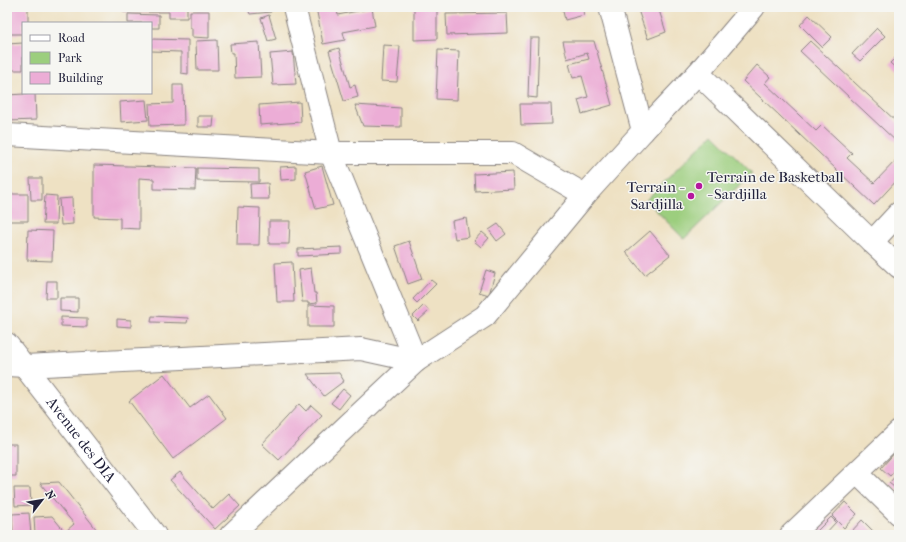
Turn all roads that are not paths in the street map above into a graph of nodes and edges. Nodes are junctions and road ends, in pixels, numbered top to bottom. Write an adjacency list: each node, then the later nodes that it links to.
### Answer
1 (294, 7): 7 (street)
2 (610, 7): 5 (street)
3 (754, 7): 4 (street)
4 (698, 73): 5 (street); 10 (street)
5 (643, 131): 8 (street)
6 (7, 134): 7 (street)
7 (331, 153): 8 (street); 13 (street)
8 (585, 195): 13 (street)
9 (899, 213): 10 (street)
10 (872, 242): 11 (street)
11 (899, 267)
12 (7, 344): 14 (street, Avenue des DIA)
13 (416, 361): 14 (street); 19 (street)
14 (16, 365): 18 (street, Avenue des DIA)
15 (899, 432): 16 (street)
16 (857, 473): 17 (street); 20 (street)
17 (899, 514)
18 (155, 535)
19 (231, 535)
20 (791, 535)

